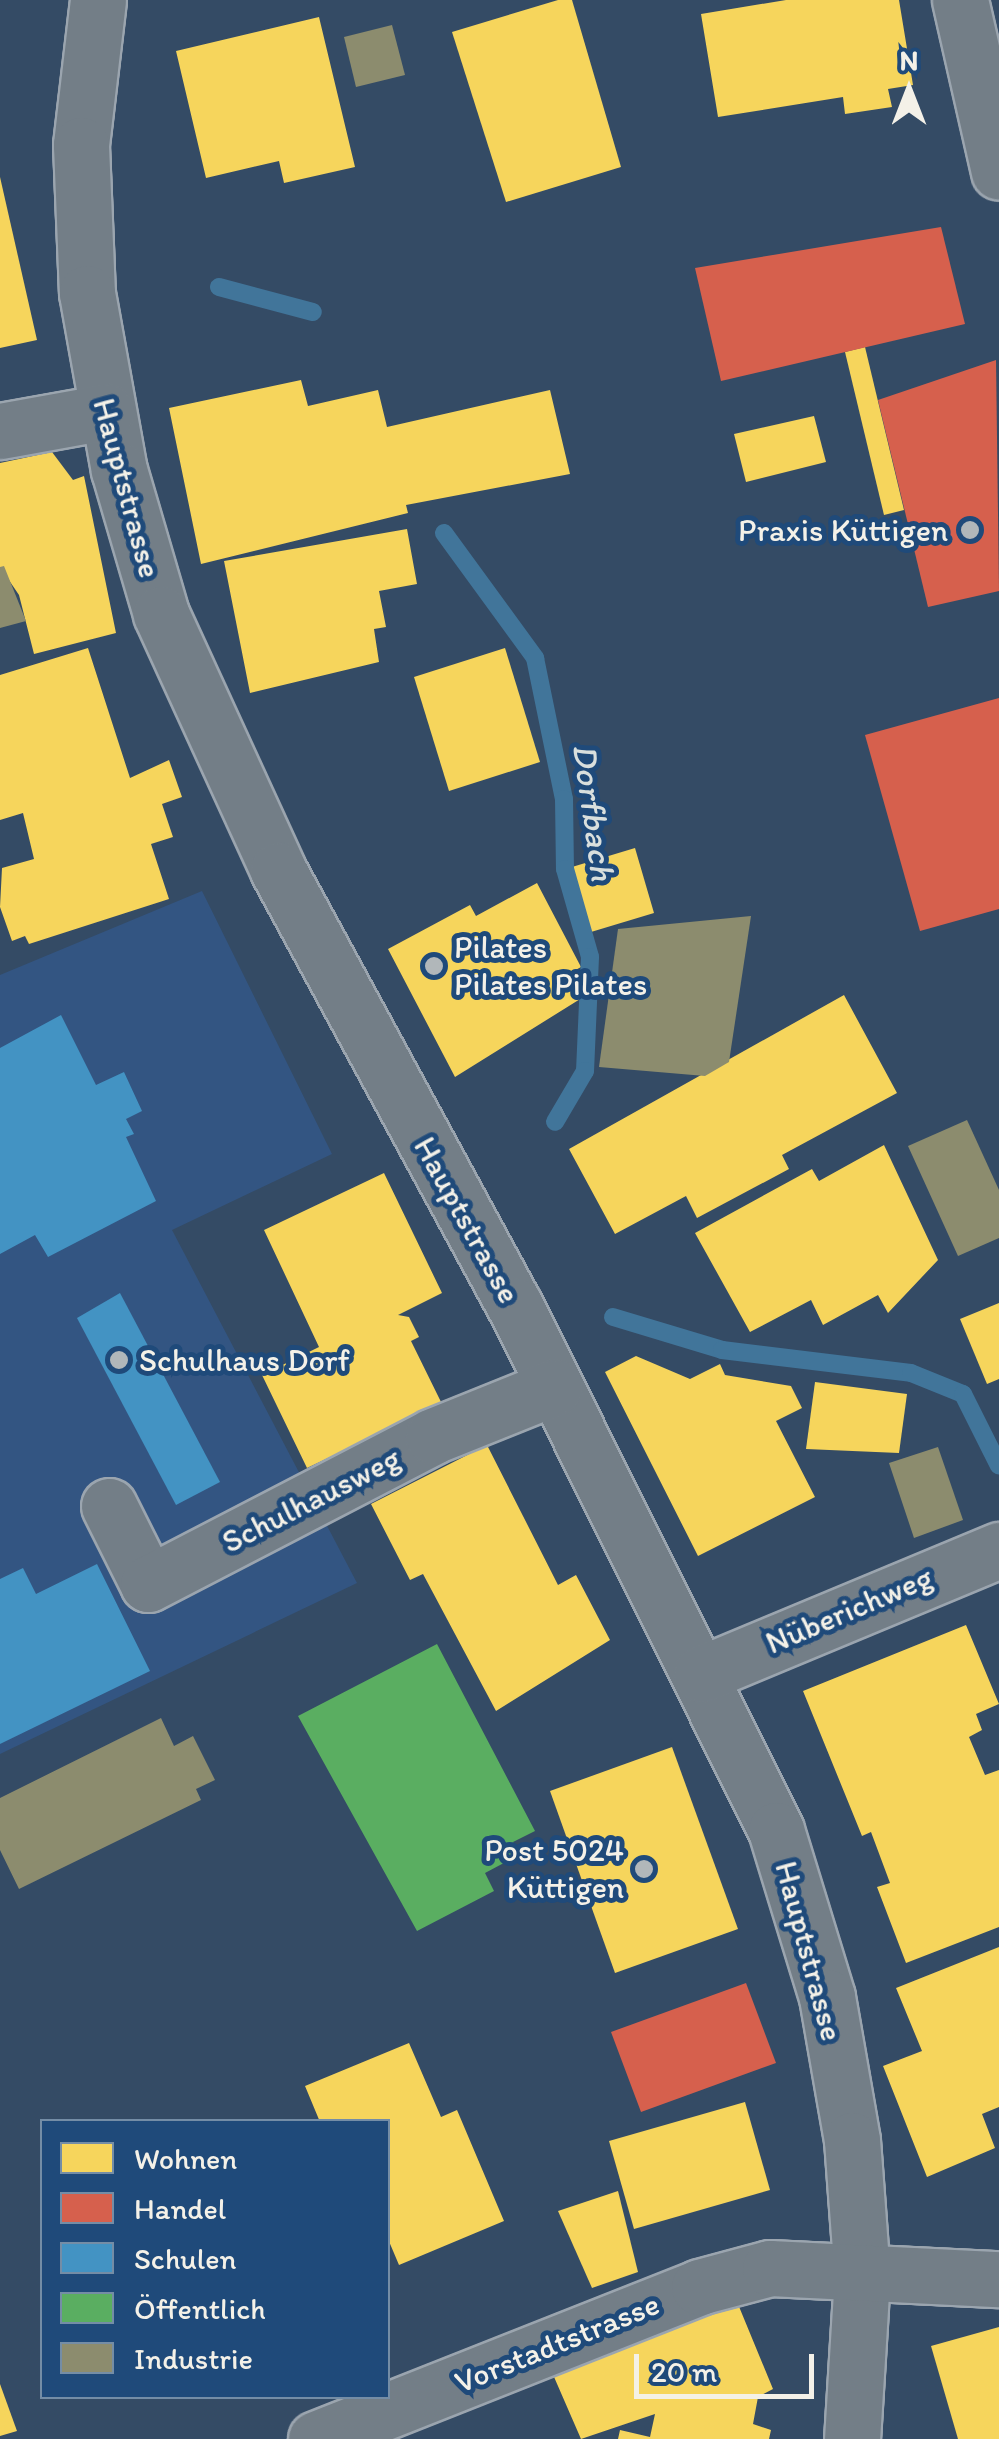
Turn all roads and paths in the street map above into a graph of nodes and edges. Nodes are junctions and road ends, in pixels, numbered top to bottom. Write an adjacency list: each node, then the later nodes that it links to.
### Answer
1 (98, 0): 4 (street, Hauptstrasse)
2 (960, 0): 3 (street)
3 (998, 163)
4 (106, 412): 5 (street); 6 (street, Hauptstrasse)
5 (0, 431)
6 (556, 1387): 7 (street, Schulhausweg); 9 (street, Hauptstrasse)
7 (109, 1506)
8 (999, 1550): 9 (street, Nüberichweg)
9 (701, 1674): 10 (street, Hauptstrasse)
10 (862, 2276): 11 (street, Vorstadtstrasse); 12 (street, Vorstadtstrasse); 13 (street, Hauptstrasse)
11 (999, 2279)
12 (316, 2439)
13 (852, 2439)

